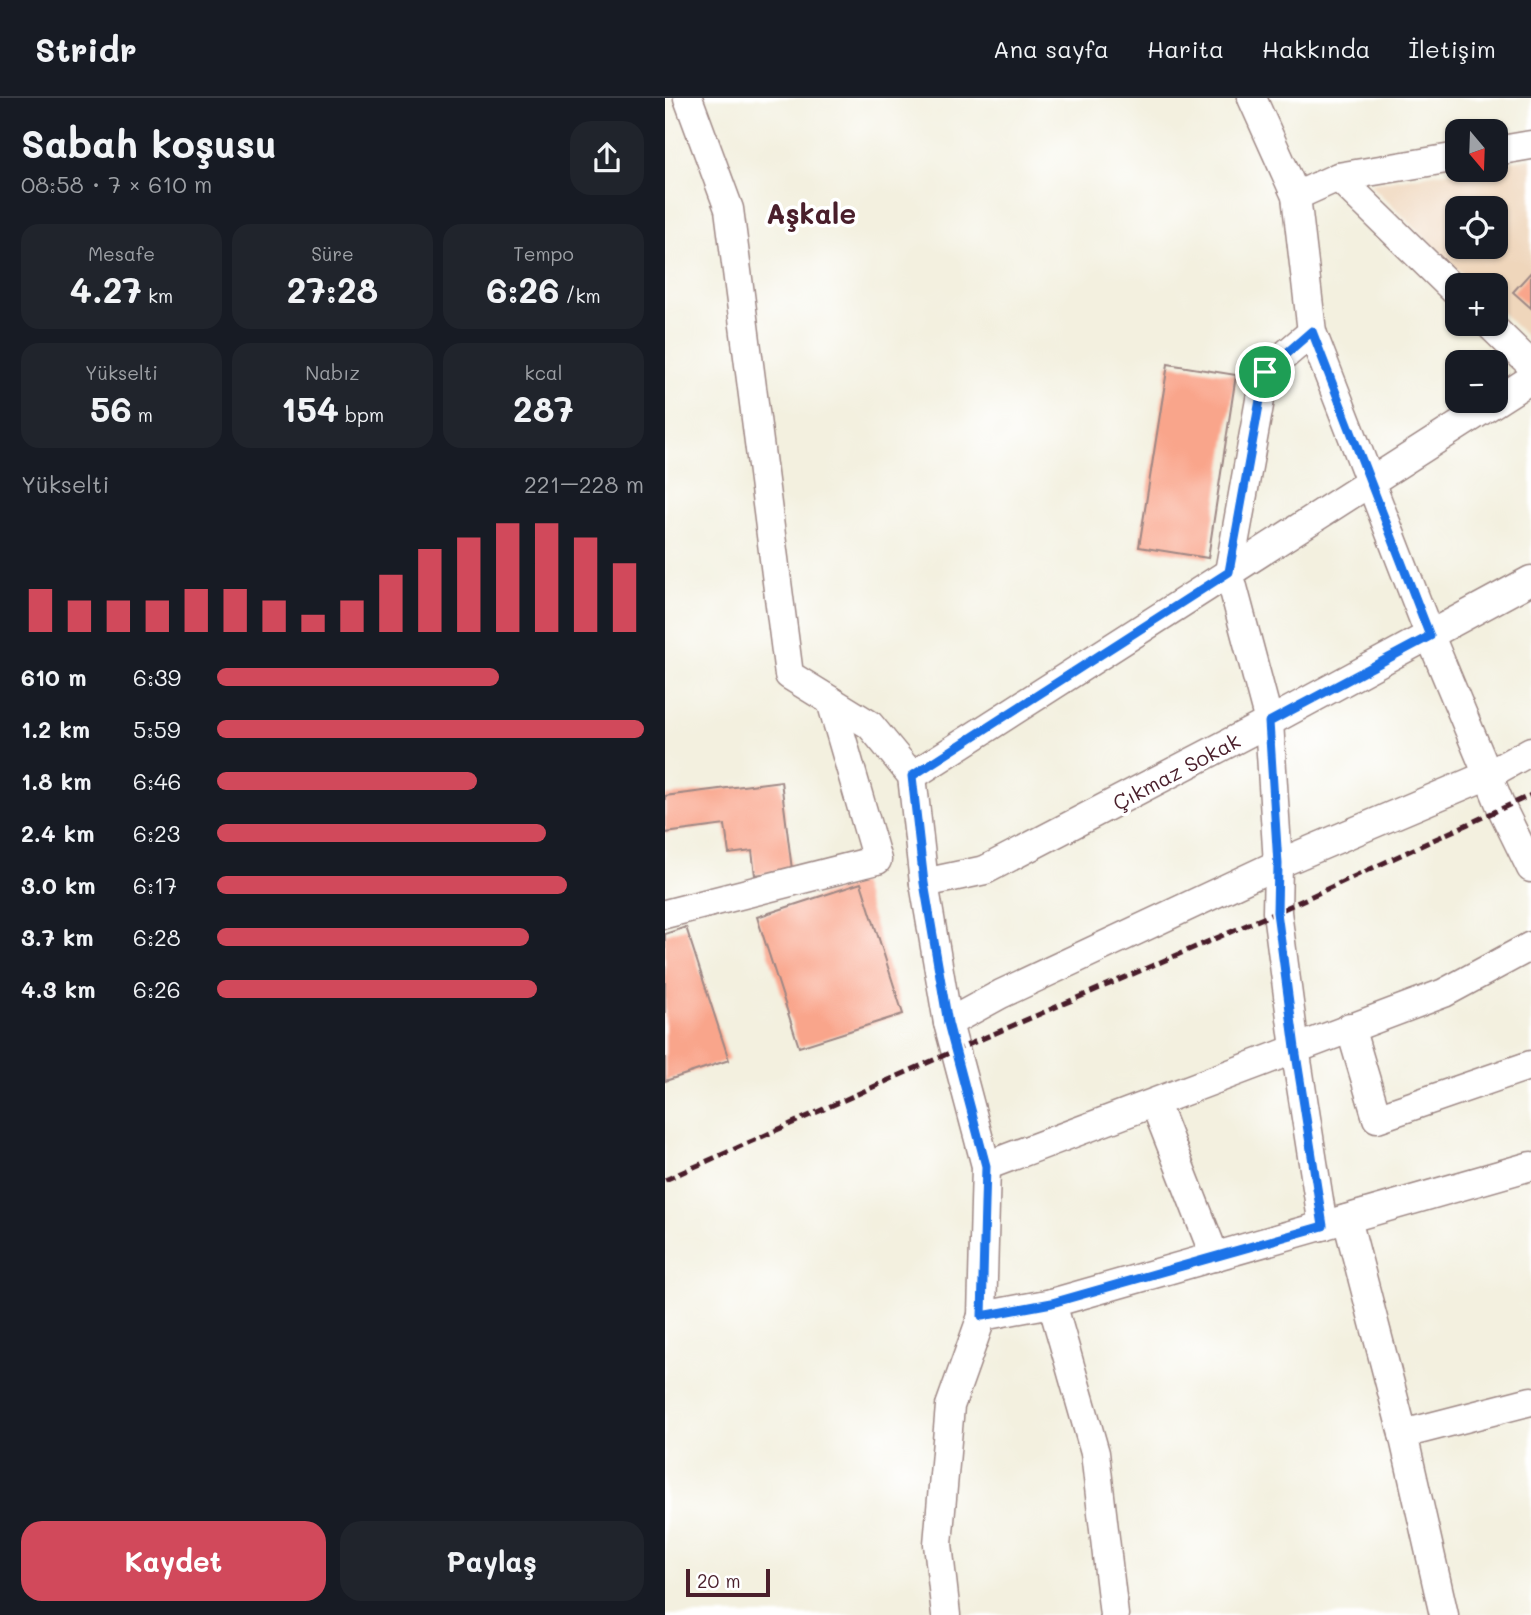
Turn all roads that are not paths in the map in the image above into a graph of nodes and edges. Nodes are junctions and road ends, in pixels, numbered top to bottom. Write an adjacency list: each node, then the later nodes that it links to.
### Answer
1 (688, 98): 17 (street)
2 (1252, 98): 7 (street)
3 (1531, 145): 4 (street)
4 (1509, 149)
5 (1445, 159): 6 (street)
6 (1338, 177): 7 (street); 8 (street)
7 (1296, 196): 9 (street)
8 (1445, 281)
9 (1312, 331): 13 (street); 14 (street)
10 (1501, 336): 11 (street)
11 (1531, 365)
12 (1531, 379): 13 (street)
13 (1371, 482): 14 (street); 16 (street)
14 (1229, 572): 18 (street); 21 (street)
15 (1531, 580): 16 (street, Çıkmaz Sokak)
16 (1430, 636): 18 (street, Çıkmaz Sokak); 20 (street)
17 (831, 701): 21 (street); 25 (street)
18 (1269, 722): 22 (street); 24 (street, Çıkmaz Sokak)
19 (1531, 751): 20 (street)
20 (1488, 775): 22 (street); 23 (street)
21 (912, 776): 24 (street)
22 (1278, 864): 27 (street); 29 (street)
23 (1531, 868)
24 (924, 883): 27 (street)
25 (665, 914)
26 (1531, 946): 28 (street)
27 (948, 1023): 32 (street)
28 (1350, 1027): 29 (street); 30 (street)
29 (1295, 1048): 31 (street); 34 (street)
30 (1531, 1065)
31 (1155, 1104): 32 (street); 35 (street)
32 (986, 1166): 37 (street)
33 (1531, 1166): 34 (street)
34 (1335, 1222): 35 (street); 39 (street)
35 (1215, 1256): 36 (street)
36 (1052, 1303): 37 (street); 41 (street)
37 (982, 1316): 40 (street)
38 (1531, 1401): 39 (street)
39 (1403, 1434): 42 (street)
40 (946, 1615)
41 (1114, 1615)
42 (1444, 1615)

